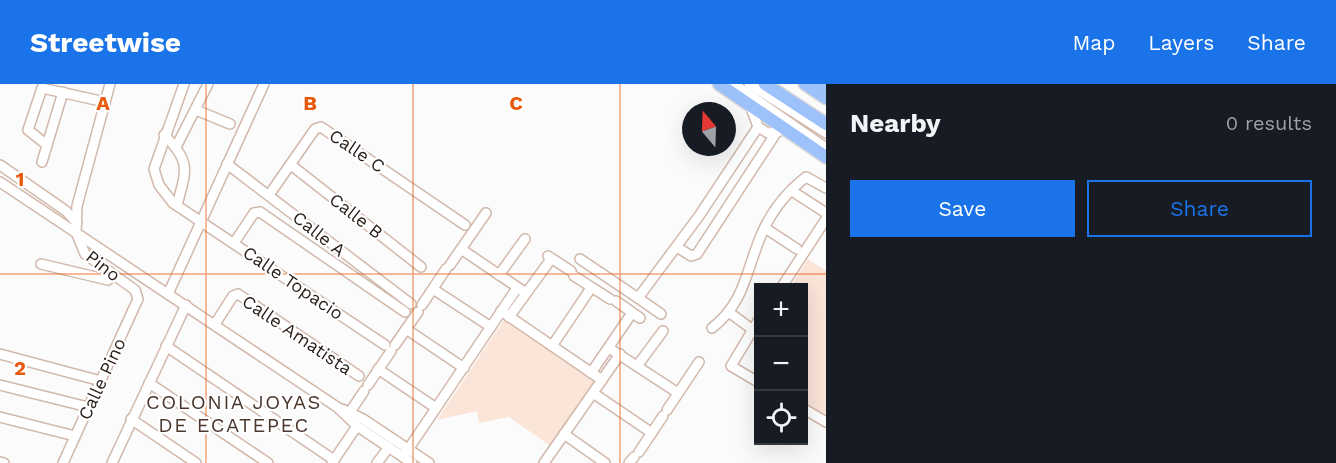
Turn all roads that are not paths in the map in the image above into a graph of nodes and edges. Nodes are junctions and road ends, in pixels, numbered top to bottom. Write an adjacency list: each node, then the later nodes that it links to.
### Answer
1 (110, 84): 12 (street)
2 (184, 84): 20 (street, Calle Topacio)
3 (208, 84): 14 (street)
4 (264, 84): 26 (street)
5 (719, 84): 13 (highway)
6 (734, 84): 23 (street)
7 (749, 84): 19 (street)
8 (765, 84): 16 (highway)
9 (805, 84): 11 (highway)
10 (63, 92): 12 (street); 21 (street); 21 (street)
11 (826, 98)
12 (105, 102): 39 (street)
13 (751, 108): 17 (street); 18 (highway)
14 (196, 110): 15 (street); 22 (street)
15 (230, 124)
16 (826, 124)
17 (758, 128): 18 (street); 29 (street)
18 (779, 131): 24 (highway); 32 (street)
19 (826, 133)
20 (164, 135): 22 (street); 35 (street, Calle Topacio)
21 (47, 145): 25 (street)
22 (176, 147): 35 (street)
23 (826, 148)
24 (826, 157)
25 (42, 162)
26 (227, 164): 34 (street, Calle A); 41 (street)
27 (0, 165): 39 (street)
28 (291, 165): 34 (street, Calle C); 42 (street, Calle C); 54 (street, Calle B)
29 (723, 180): 32 (street); 38 (street)
30 (0, 182): 45 (street)
31 (826, 188): 33 (street)
32 (738, 189): 43 (street)
33 (792, 191): 37 (street); 44 (street)
34 (269, 195): 56 (street, Calle A)
35 (177, 205): 41 (street, Calle Topacio)
36 (486, 213): 50 (street)
37 (826, 213)
38 (699, 216): 43 (street); 49 (street)
39 (75, 219): 45 (street); 48 (street)
40 (826, 219): 58 (street)
41 (201, 221): 47 (street, Calle Topacio); 64 (street)
42 (465, 225)
43 (714, 225): 49 (street)
44 (765, 228): 51 (street); 70 (street)
45 (75, 232): 48 (street); 65 (street, Pino)
46 (525, 239): 55 (street)
47 (234, 243): 61 (street); 81 (street, Calle Topacio)
48 (97, 247): 64 (street)
49 (677, 247): 66 (street)
50 (461, 249): 55 (street); 62 (street)
51 (797, 249)
52 (580, 259): 66 (street)
53 (41, 264): 57 (street)
54 (422, 267)
55 (499, 275): 59 (street)
56 (377, 278): 61 (street); 68 (street, Calle A)
57 (108, 280)
58 (784, 283)
59 (517, 288): 63 (street); 71 (street)
60 (591, 288): 63 (street); 80 (street); 82 (street)
61 (369, 289): 69 (street)
62 (433, 289): 68 (street); 74 (street)
63 (526, 293): 71 (street)
64 (168, 294): 67 (street)
65 (138, 295): 93 (street, Calle Pino)
66 (638, 298): 72 (street)
67 (186, 305): 73 (street); 79 (street)
68 (417, 307): 76 (street)
69 (405, 312)
70 (730, 313): 75 (street); 77 (street)
71 (505, 314): 74 (street); 80 (street)
72 (661, 314)
73 (215, 324): 90 (street, Calle Amatista); 101 (street)
74 (491, 327): 87 (street)
75 (712, 328)
76 (406, 329): 81 (street); 87 (street)
77 (753, 330): 91 (street)
78 (663, 331): 86 (street)
79 (166, 346): 94 (street); 113 (street)
80 (552, 346): 89 (street)
81 (390, 347): 88 (street)
82 (609, 348): 84 (street); 89 (street)
83 (0, 354): 93 (street)
84 (620, 354): 86 (street); 92 (street)
85 (699, 362): 97 (street)
86 (637, 366): 97 (street)
87 (464, 368): 99 (street)
88 (378, 369): 99 (street); 101 (street)
89 (591, 373): 92 (street)
90 (359, 376)
91 (754, 379)
92 (602, 380): 96 (street)
93 (101, 381): 98 (street, Calle Pino)
94 (149, 383): 103 (street); 117 (street)
95 (0, 386): 98 (street)
96 (592, 393): 106 (street); 107 (street)
97 (678, 393): 106 (street)
98 (88, 407): 108 (street, Calle Pino)
99 (436, 408): 110 (street)
100 (808, 411): 104 (street)
101 (349, 415): 105 (street); 110 (street)
102 (0, 417): 108 (street)
103 (131, 419): 112 (street); 116 (street)
104 (826, 422)
105 (357, 426): 109 (street); 113 (street)
106 (652, 433): 111 (street)
107 (564, 434): 121 (street); 122 (street)
108 (75, 436): 114 (street, Calle Pino)
109 (388, 447): 110 (street); 118 (street)
110 (406, 453): 119 (street); 120 (street)
111 (634, 457)
112 (113, 460): 115 (street)
113 (333, 462)
114 (63, 463)
115 (124, 463)
116 (196, 463)
117 (268, 463)
118 (377, 463)
119 (412, 463)
120 (429, 463)
121 (544, 463)
122 (605, 463)

